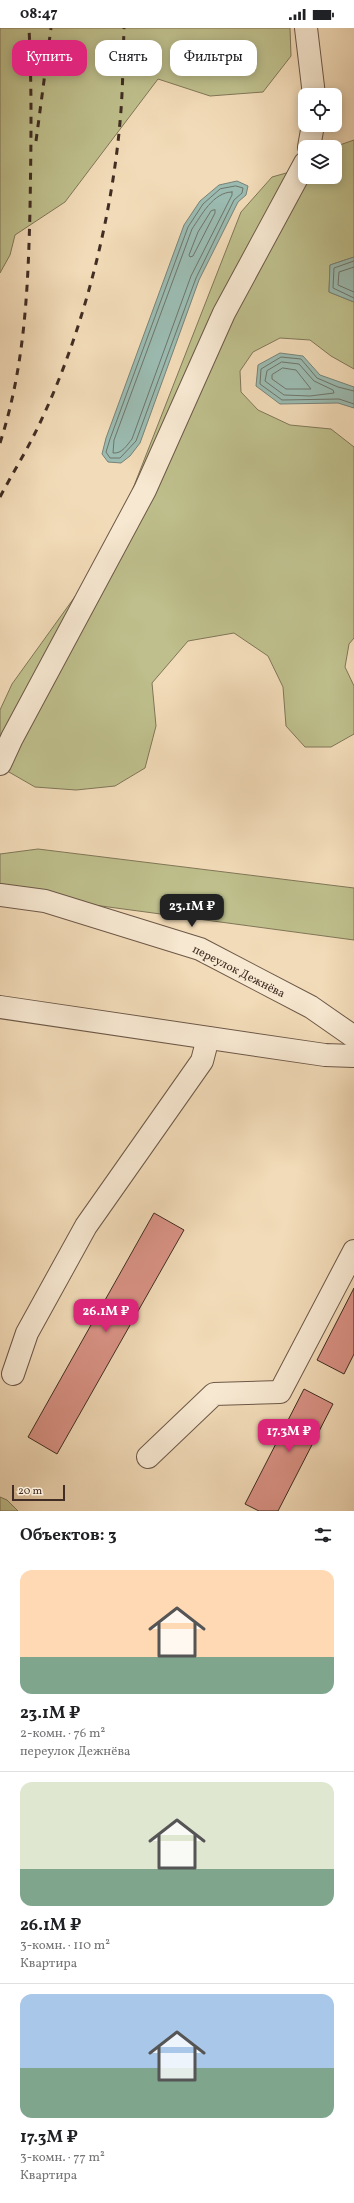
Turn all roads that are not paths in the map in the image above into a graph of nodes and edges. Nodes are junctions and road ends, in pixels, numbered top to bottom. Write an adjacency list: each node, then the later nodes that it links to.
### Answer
1 (306, 28): 2 (street)
2 (313, 88)
3 (298, 176): 4 (street)
4 (0, 764)
5 (0, 894): 7 (street, переулок Дежнёва)
6 (0, 1007): 8 (street)
7 (354, 1037)
8 (208, 1038): 9 (street); 11 (street)
9 (354, 1056)
10 (354, 1251): 12 (street)
11 (13, 1374)
12 (148, 1457)

